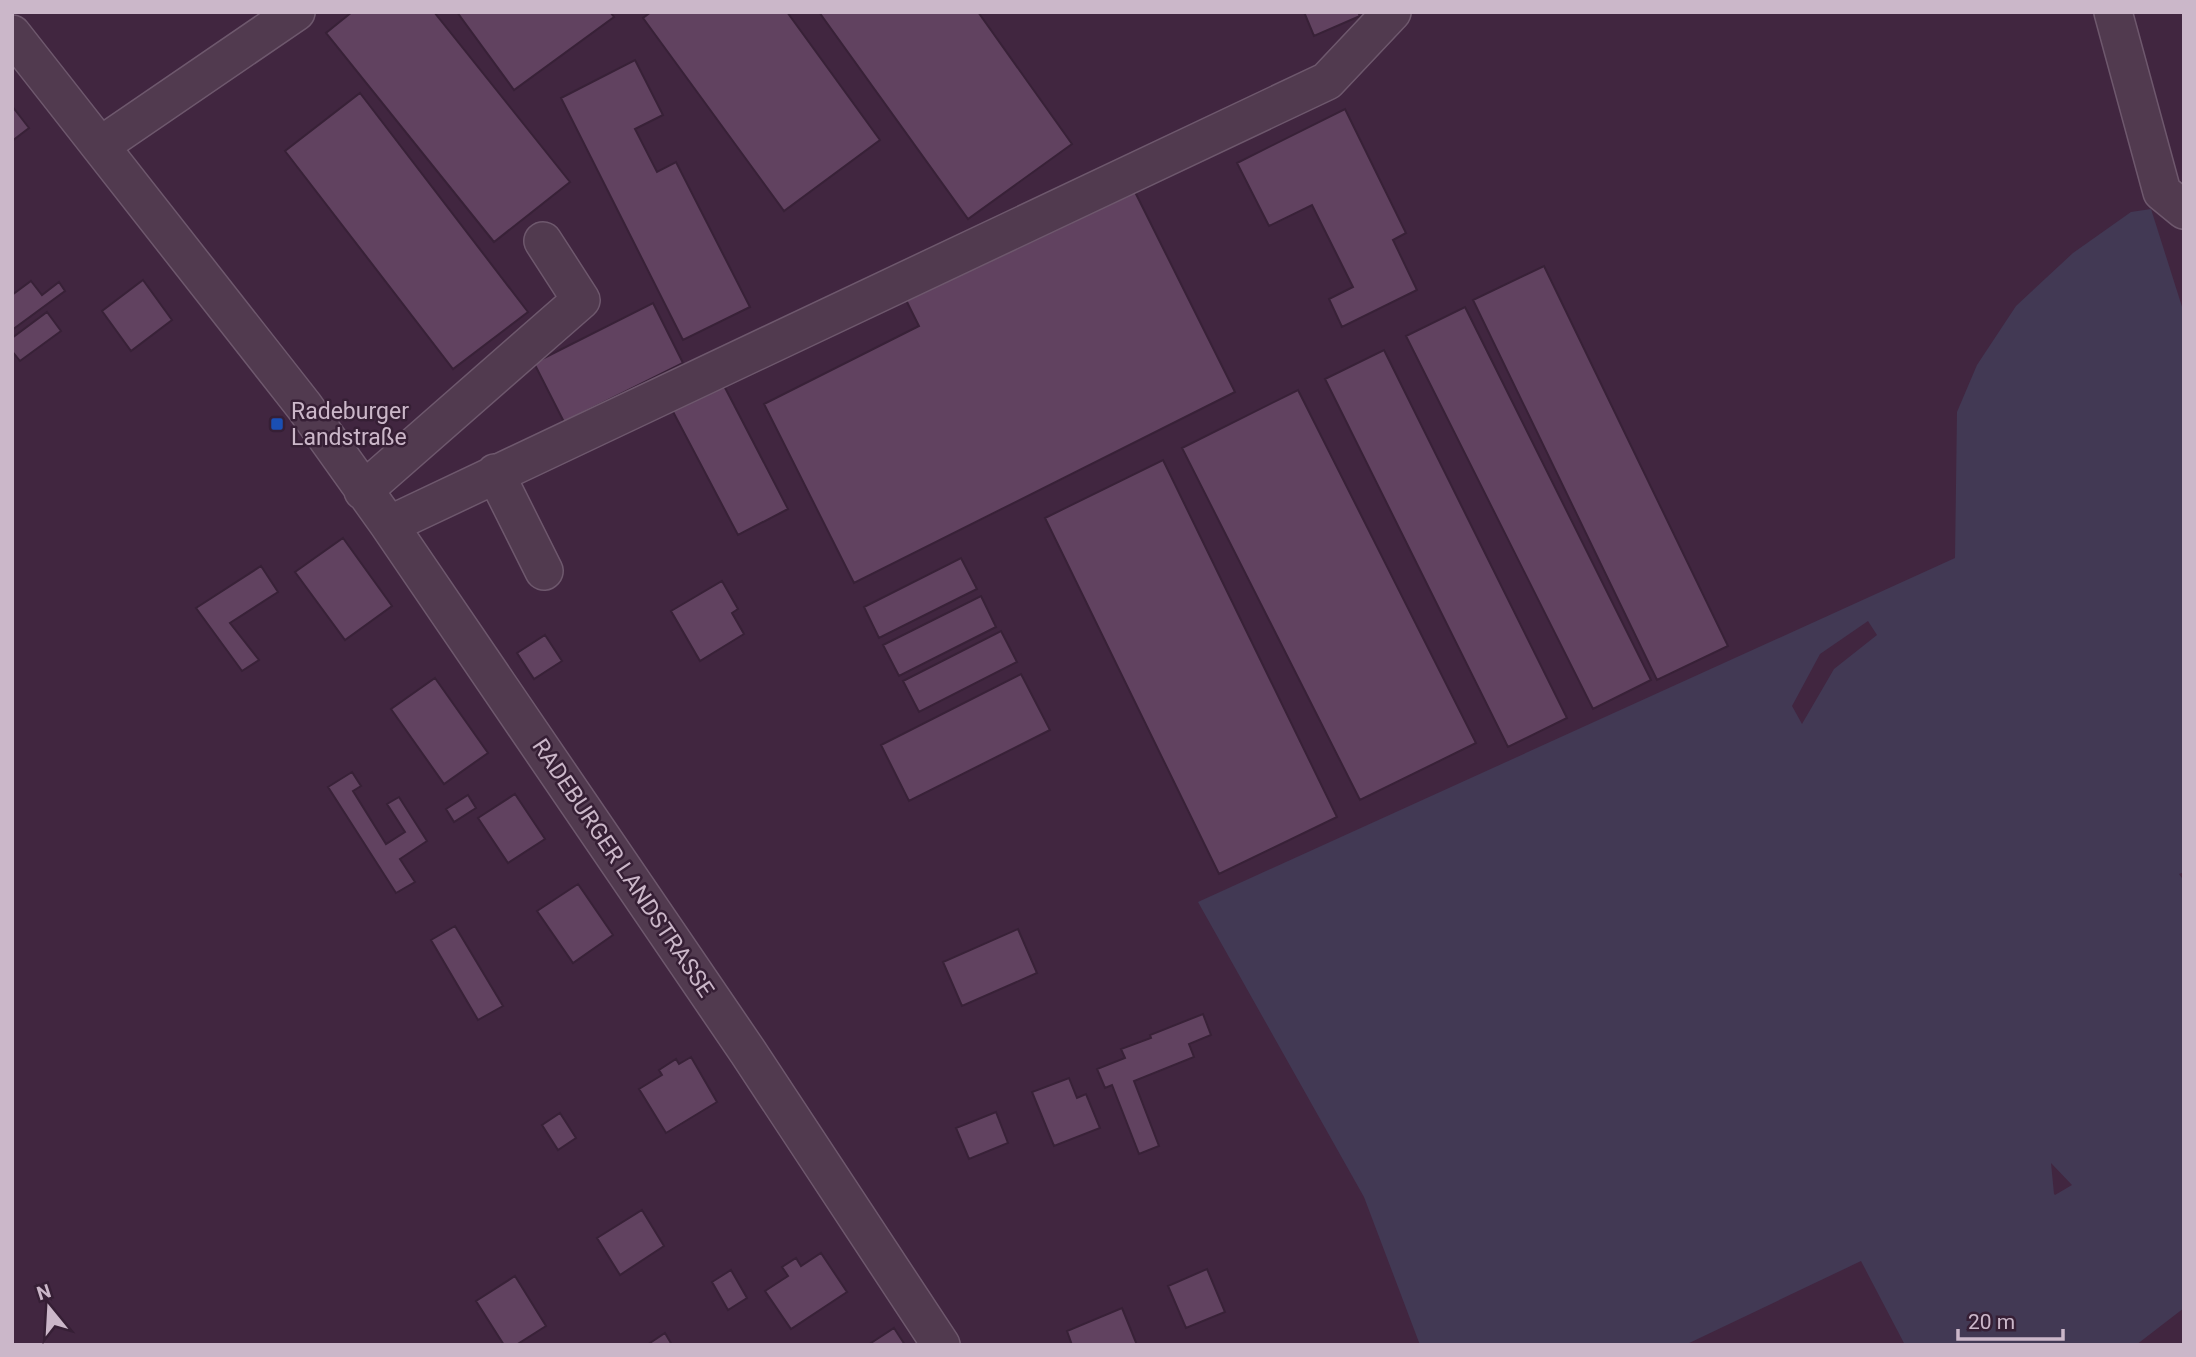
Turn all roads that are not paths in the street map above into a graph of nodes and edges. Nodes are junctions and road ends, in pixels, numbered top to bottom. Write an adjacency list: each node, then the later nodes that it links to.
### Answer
1 (296, 12): 5 (street)
2 (1392, 12): 8 (street)
3 (2113, 12): 6 (street)
4 (12, 34): 5 (street, RADEBURGER LANDSTRASSE)
5 (100, 146): 9 (street, RADEBURGER LANDSTRASSE)
6 (2184, 210)
7 (544, 241): 9 (street)
8 (495, 473): 10 (street); 11 (street)
9 (363, 491): 10 (street, RADEBURGER LANDSTRASSE)
10 (389, 525): 12 (street, RADEBURGER LANDSTRASSE)
11 (544, 571)
12 (941, 1345)

